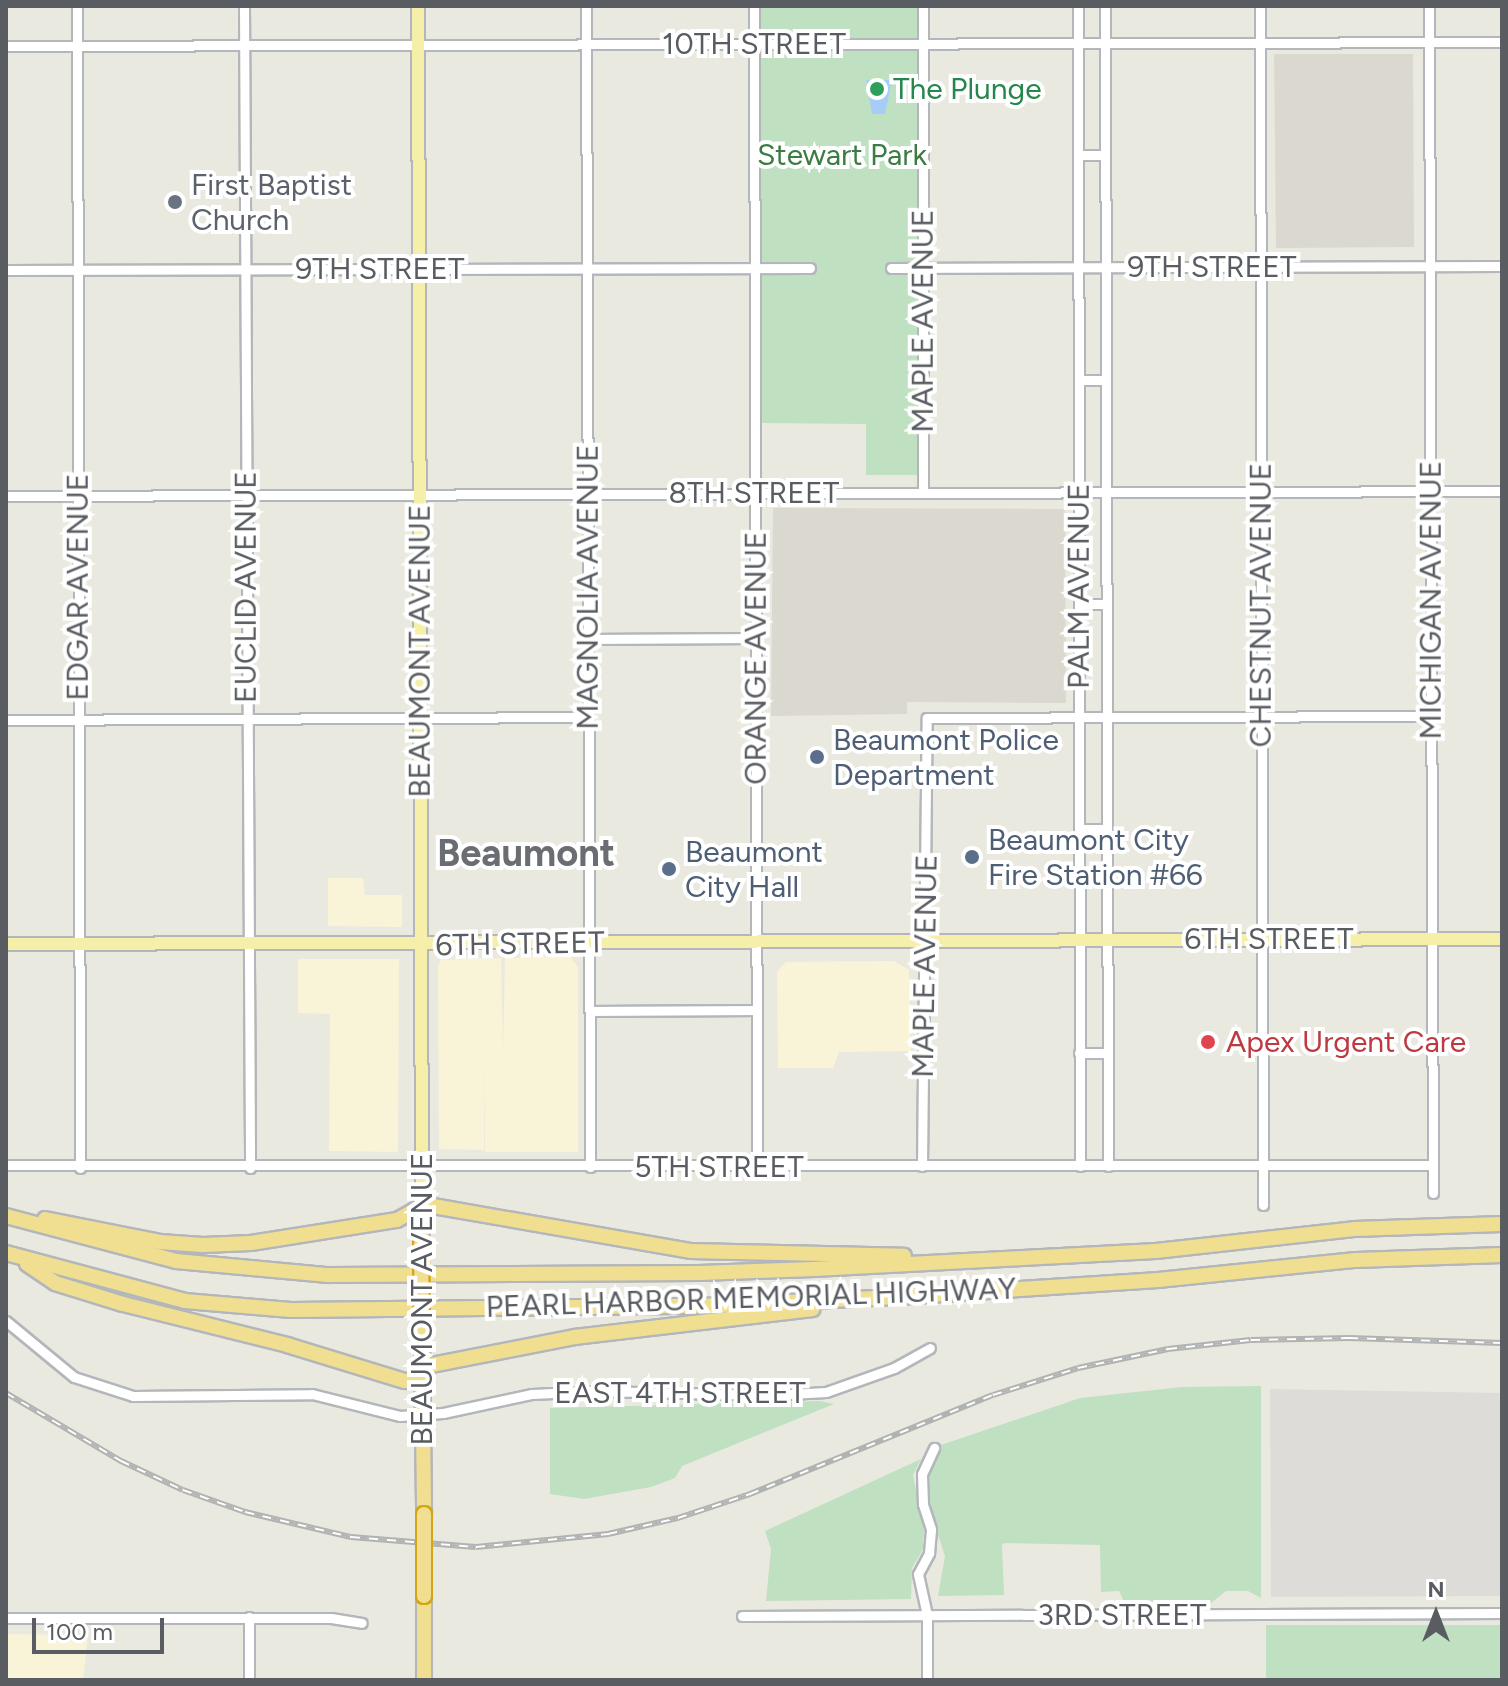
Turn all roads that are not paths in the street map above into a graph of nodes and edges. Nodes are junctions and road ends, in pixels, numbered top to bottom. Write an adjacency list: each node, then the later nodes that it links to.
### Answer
1 (77, 6): 22 (street, EDGAR AVENUE)
2 (244, 6): 19 (street, EUCLID AVENUE)
3 (418, 6): 20 (main road, BEAUMONT AVENUE)
4 (586, 6): 17 (street, MAGNOLIA AVENUE)
5 (754, 6): 18 (street, ORANGE AVENUE)
6 (923, 6): 13 (street, MAPLE AVENUE)
7 (1078, 6): 14 (street, PALM AVENUE)
8 (1105, 6): 15 (street, PALM AVENUE)
9 (1260, 6): 16 (street, CHESTNUT AVENUE)
10 (1429, 6): 11 (street, MICHIGAN AVENUE)
11 (1430, 42): 12 (street, 10TH STREET); 16 (street, 10TH STREET); 25 (street, MICHIGAN AVENUE)
12 (1502, 42)
13 (923, 43): 14 (street, 10TH STREET); 18 (street, 10TH STREET); 33 (street, MAPLE AVENUE)
14 (1079, 43): 15 (street, 10TH STREET); 23 (street, PALM AVENUE)
15 (1105, 43): 16 (street, 10TH STREET); 24 (street, PALM AVENUE)
16 (1260, 43): 28 (street, CHESTNUT AVENUE)
17 (587, 44): 18 (street, 10TH STREET); 20 (street, 10TH STREET); 29 (street, MAGNOLIA AVENUE)
18 (754, 44): 30 (street, ORANGE AVENUE)
19 (244, 45): 20 (street, 10TH STREET); 22 (street, 10TH STREET); 35 (street, EUCLID AVENUE)
20 (418, 45): 36 (main road, BEAUMONT AVENUE)
21 (6, 46): 22 (street, 10TH STREET)
22 (77, 46): 38 (street, EDGAR AVENUE)
23 (1079, 155): 24 (street); 27 (street, PALM AVENUE)
24 (1105, 155): 34 (street, PALM AVENUE)
25 (1430, 266): 26 (street, 9TH STREET); 28 (street, 9TH STREET); 41 (street, MICHIGAN AVENUE)
26 (1502, 266)
27 (1079, 267): 33 (street, 9TH STREET); 34 (street, 9TH STREET); 39 (street, PALM AVENUE)
28 (1261, 267): 34 (street, 9TH STREET); 45 (street, CHESTNUT AVENUE)
29 (587, 268): 30 (street, 9TH STREET); 36 (street, 9TH STREET); 48 (street, MAGNOLIA AVENUE)
30 (754, 268): 31 (street, 9TH STREET); 46 (street, ORANGE AVENUE)
31 (810, 268)
32 (891, 268): 33 (street, 9TH STREET)
33 (923, 268): 47 (street, MAPLE AVENUE)
34 (1104, 268): 40 (street, PALM AVENUE)
35 (245, 269): 36 (street, 9TH STREET); 38 (street, 9TH STREET); 49 (street, EUCLID AVENUE)
36 (418, 269): 50 (main road, BEAUMONT AVENUE)
37 (6, 270): 38 (street, 9TH STREET)
38 (77, 270): 52 (street, EDGAR AVENUE)
39 (1079, 380): 40 (street); 43 (street, PALM AVENUE)
40 (1105, 380): 44 (street, PALM AVENUE)
41 (1431, 491): 42 (street, 8TH STREET); 45 (street, 8TH STREET); 57 (street, MICHIGAN AVENUE)
42 (1502, 491)
43 (1079, 492): 44 (street, 8TH STREET); 47 (street, 8TH STREET); 53 (street, PALM AVENUE)
44 (1105, 492): 45 (street, 8TH STREET); 54 (street, PALM AVENUE)
45 (1261, 492): 61 (street, CHESTNUT AVENUE)
46 (756, 493): 47 (street, 8TH STREET); 48 (street, 8TH STREET); 55 (street, ORANGE AVENUE)
47 (923, 493)
48 (588, 494): 50 (street, 8TH STREET); 56 (street, MAGNOLIA AVENUE)
49 (246, 495): 50 (street, 8TH STREET); 52 (street, 8TH STREET); 62 (street, EUCLID AVENUE)
50 (420, 495): 63 (main road, BEAUMONT AVENUE)
51 (6, 496): 52 (street, 8TH STREET)
52 (78, 496): 64 (street, EDGAR AVENUE)
53 (1079, 604): 54 (street); 59 (street, PALM AVENUE)
54 (1106, 604): 60 (street, PALM AVENUE)
55 (755, 638): 56 (street); 74 (street, ORANGE AVENUE)
56 (588, 639): 58 (street, MAGNOLIA AVENUE)
57 (1432, 716): 61 (street); 69 (street, MICHIGAN AVENUE)
58 (589, 717): 63 (street); 75 (street, MAGNOLIA AVENUE)
59 (1079, 717): 60 (street); 66 (street, PALM AVENUE); 73 (street, MAPLE AVENUE)
60 (1106, 717): 61 (street); 67 (street, PALM AVENUE)
61 (1262, 717): 68 (street, CHESTNUT AVENUE)
62 (246, 718): 63 (street); 64 (street); 78 (street, EUCLID AVENUE)
63 (420, 718): 79 (main road, BEAUMONT AVENUE)
64 (79, 719): 65 (street); 77 (street, EDGAR AVENUE)
65 (6, 720)
66 (1079, 829): 67 (street); 71 (street, PALM AVENUE)
67 (1107, 829): 72 (street, PALM AVENUE)
68 (1262, 939): 69 (main road, 6TH STREET); 72 (main road, 6TH STREET); 89 (street, CHESTNUT AVENUE)
69 (1432, 939): 70 (main road, 6TH STREET); 85 (street, MICHIGAN AVENUE)
70 (1502, 939)
71 (1078, 940): 72 (main road, 6TH STREET); 73 (main road, 6TH STREET); 82 (street, PALM AVENUE)
72 (1108, 940): 83 (street, PALM AVENUE)
73 (925, 941): 74 (main road, 6TH STREET); 86 (street, MAPLE AVENUE)
74 (757, 942): 75 (main road, 6TH STREET); 80 (street, ORANGE AVENUE)
75 (589, 943): 79 (main road, 6TH STREET); 81 (street, MAGNOLIA AVENUE)
76 (6, 944): 77 (main road, 6TH STREET)
77 (79, 945): 78 (main road, 6TH STREET); 93 (street, EDGAR AVENUE)
78 (249, 945): 79 (main road, 6TH STREET); 94 (street, EUCLID AVENUE)
79 (420, 945): 90 (main road, BEAUMONT AVENUE)
80 (756, 1010): 81 (street); 92 (street, ORANGE AVENUE)
81 (590, 1011): 91 (street, MAGNOLIA AVENUE)
82 (1079, 1053): 83 (street); 87 (street, PALM AVENUE)
83 (1108, 1053): 88 (street, PALM AVENUE)
84 (6, 1165): 93 (street, 5TH STREET)
85 (1433, 1165): 89 (street, 5TH STREET); 95 (street, MICHIGAN AVENUE)
86 (922, 1166): 87 (street, 5TH STREET); 92 (street, 5TH STREET)
87 (1080, 1166): 88 (street, 5TH STREET)
88 (1108, 1166): 89 (street, 5TH STREET)
89 (1263, 1166): 96 (street, CHESTNUT AVENUE)
90 (421, 1167): 91 (street, 5TH STREET); 94 (street, 5TH STREET); 97 (main road, BEAUMONT AVENUE)
91 (590, 1167): 92 (street, 5TH STREET)
92 (757, 1167)
93 (80, 1168): 94 (street, 5TH STREET)
94 (250, 1168)
95 (1433, 1193)
96 (1263, 1205)
97 (422, 1206): 98 (highway); 102 (highway); 106 (highway, BEAUMONT AVENUE, bridge)
98 (6, 1213): 102 (highway, PEARL HARBOR MEMORIAL HIGHWAY)
99 (1502, 1224): 102 (highway, PEARL HARBOR MEMORIAL HIGHWAY)
100 (11, 1255): 103 (highway, PEARL HARBOR MEMORIAL HIGHWAY); 106 (highway)
101 (1502, 1255): 103 (highway, PEARL HARBOR MEMORIAL HIGHWAY)
102 (936, 1260)
103 (897, 1297): 106 (highway)
104 (6, 1321): 107 (street, EAST 4TH STREET)
105 (930, 1348): 107 (street, EAST 4TH STREET)
106 (421, 1375): 107 (highway, BEAUMONT AVENUE)
107 (422, 1415): 116 (highway, BEAUMONT AVENUE, bridge)
108 (934, 1448): 110 (street)
109 (1502, 1613): 110 (street, 3RD STREET)
110 (927, 1615): 111 (street, 3RD STREET); 117 (street)
111 (742, 1616)
112 (249, 1617): 113 (street); 114 (street); 115 (street)
113 (6, 1618)
114 (362, 1623)
115 (249, 1680)
116 (424, 1680)
117 (927, 1680)

